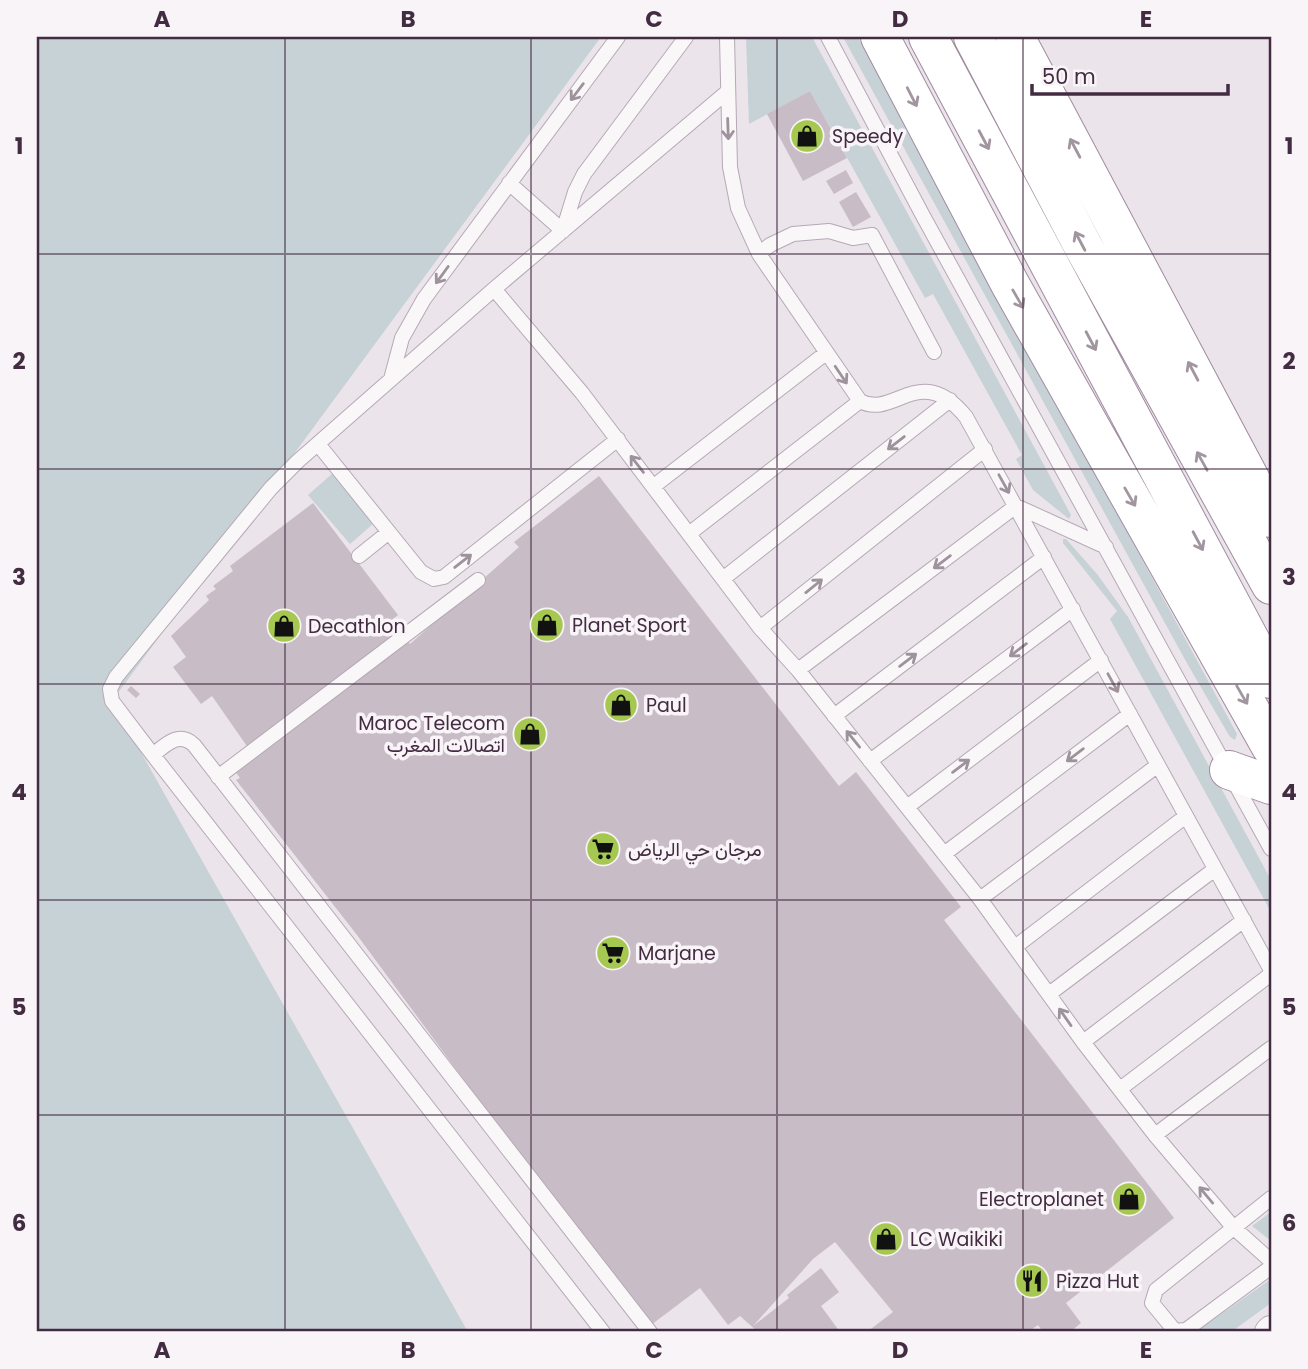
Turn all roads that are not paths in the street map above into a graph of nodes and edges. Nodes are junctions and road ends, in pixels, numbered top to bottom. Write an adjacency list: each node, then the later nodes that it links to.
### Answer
1 (618, 37): 10 (lane, one-way to 10)
2 (686, 37): 11 (lane)
3 (727, 37): 9 (lane)
4 (828, 37): 27 (lane)
5 (880, 37): 40 (highway, one-way to 40)
6 (928, 37): 37 (highway, one-way to 37)
7 (973, 37): 32 (highway, one-way to 7)
8 (1015, 37): 24 (highway, one-way to 8)
9 (727, 92): 11 (lane); 12 (lane, one-way to 12)
10 (509, 183): 11 (lane); 16 (lane, one-way to 16)
11 (563, 231): 13 (lane)
12 (759, 254): 14 (lane); 15 (lane)
13 (494, 289): 16 (lane); 19 (lane)
14 (934, 352)
15 (826, 353): 18 (lane, one-way to 18); 22 (lane)
16 (391, 379): 20 (lane)
17 (950, 400): 18 (lane); 21 (lane); 30 (lane, one-way to 30)
18 (860, 401): 25 (lane)
19 (618, 439): 22 (lane, one-way to 19); 26 (lane, one-way to 19)
20 (318, 444): 26 (lane); 41 (lane)
21 (985, 449): 23 (lane, one-way to 23); 34 (lane, one-way to 21)
22 (654, 486): 25 (lane)
23 (1016, 506): 27 (lane); 29 (lane); 36 (lane, one-way to 36)
24 (1271, 518)
25 (690, 533): 30 (lane)
26 (392, 536): 28 (lane)
27 (1106, 547): 44 (lane)
28 (359, 556)
29 (1044, 558): 33 (lane); 39 (lane, one-way to 29)
30 (724, 578): 34 (lane)
31 (478, 580): 45 (lane)
32 (1271, 585)
33 (1073, 609): 35 (lane); 42 (lane, one-way to 42)
34 (760, 628): 36 (lane)
35 (1101, 660): 38 (lane, one-way to 38); 47 (lane, one-way to 35)
36 (798, 670): 39 (lane)
37 (1271, 679)
38 (1130, 714): 43 (lane); 50 (lane, one-way to 50)
39 (834, 716): 42 (lane, one-way to 39)
40 (1271, 747)
41 (153, 755): 45 (lane); 65 (lane)
42 (870, 761): 47 (lane)
43 (1158, 765): 48 (lane); 52 (lane)
44 (1228, 770): 46 (highway); 49 (lane)
45 (218, 777): 66 (lane)
46 (1271, 785)
47 (907, 807): 50 (lane)
48 (1186, 816): 51 (lane); 54 (lane)
49 (1271, 849)
50 (944, 854): 52 (lane)
51 (1215, 869): 53 (lane); 56 (lane)
52 (981, 899): 54 (lane)
53 (1244, 920): 55 (lane); 57 (lane)
54 (1015, 947): 56 (lane)
55 (1271, 972): 59 (lane)
56 (1049, 994): 57 (lane, one-way to 56)
57 (1083, 1042): 59 (lane)
58 (1271, 1048): 60 (lane)
59 (1120, 1089): 60 (lane)
60 (1155, 1135): 62 (lane, one-way to 60)
61 (1271, 1198): 62 (lane)
62 (1233, 1227): 63 (lane); 64 (lane)
63 (1271, 1261)
64 (1271, 1267)
65 (603, 1332)
66 (650, 1332)

